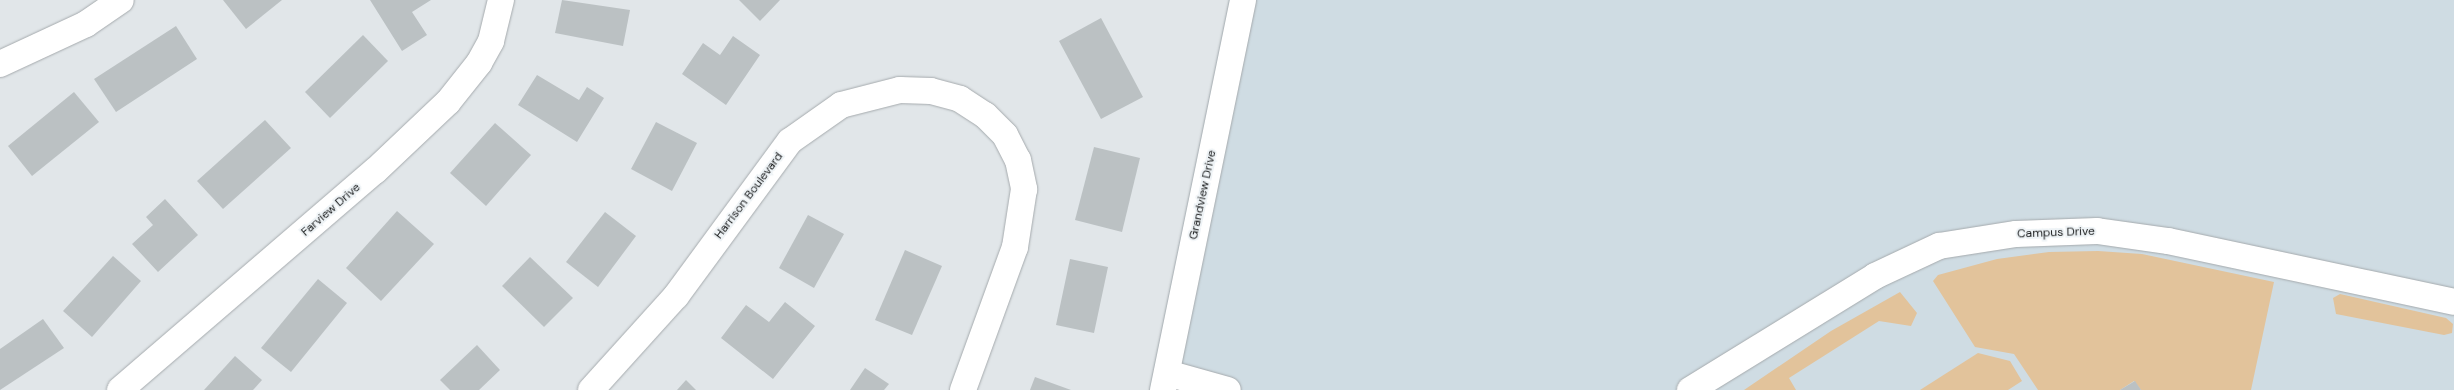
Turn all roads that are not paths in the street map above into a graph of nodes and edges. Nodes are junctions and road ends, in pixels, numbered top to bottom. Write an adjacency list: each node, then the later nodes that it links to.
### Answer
1 (121, 0): 4 (street)
2 (502, 0): 7 (street, Farview Drive)
3 (1243, 0): 6 (street, Grandview Drive)
4 (0, 64)
5 (2454, 302): 11 (street, Campus Drive)
6 (1165, 382): 10 (street)
7 (120, 390)
8 (591, 390): 9 (street, Harrison Boulevard)
9 (963, 390)
10 (1228, 390)
11 (1690, 390)

